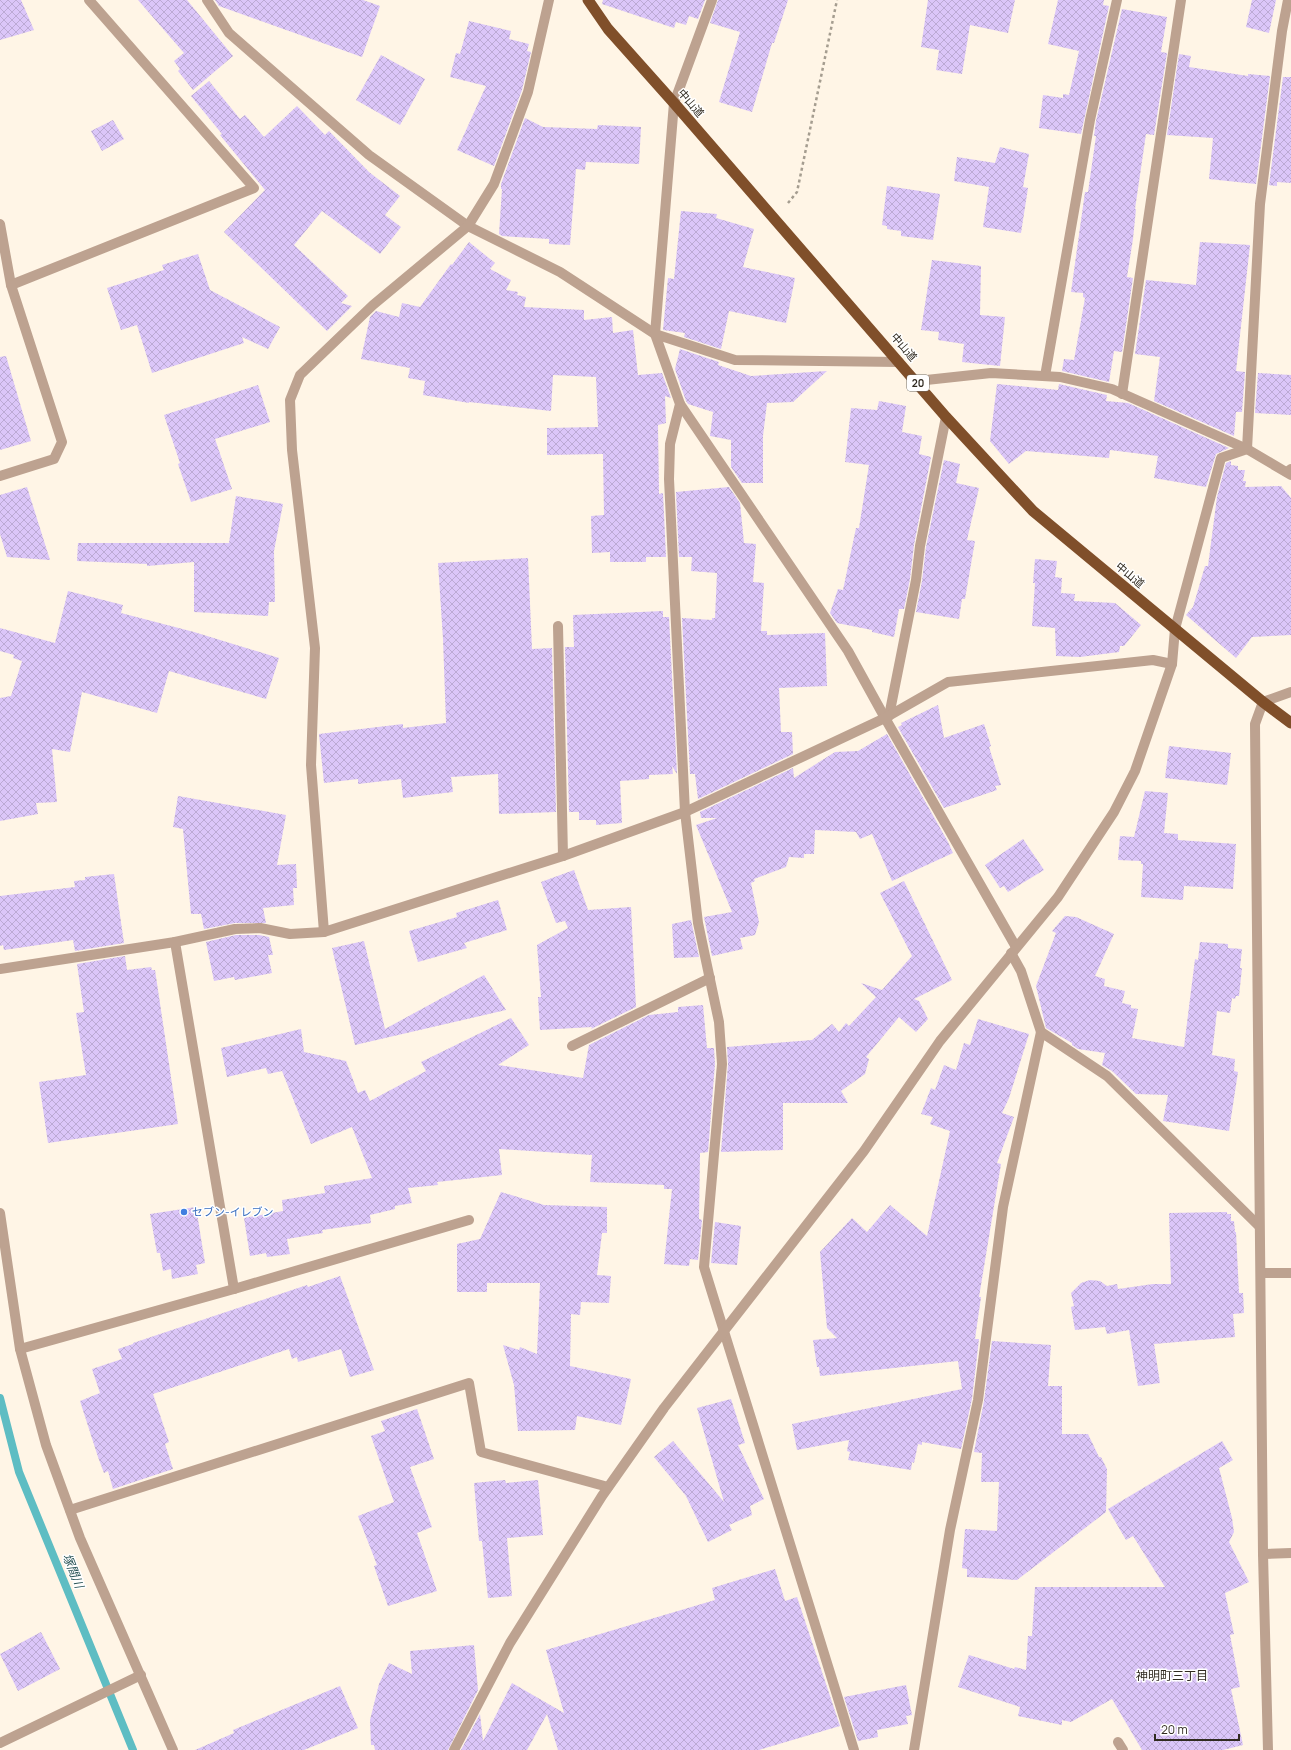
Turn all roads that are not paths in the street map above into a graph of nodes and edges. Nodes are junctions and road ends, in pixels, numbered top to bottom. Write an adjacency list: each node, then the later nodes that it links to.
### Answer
1 (89, 0): 12 (street)
2 (207, 0): 11 (street)
3 (549, 0): 11 (street)
4 (588, 0): 9 (highway, 中山道 / 20)
5 (712, 0): 9 (street)
6 (1118, 0): 15 (street)
7 (1181, 0): 17 (street)
8 (1288, 0): 20 (street)
9 (674, 103): 13 (street); 14 (highway, 中山道 / 20)
10 (0, 224): 12 (street)
11 (468, 226): 13 (street); 32 (street)
12 (11, 285): 22 (street)
13 (655, 334): 14 (street); 18 (street)
14 (900, 362): 16 (highway, 中山道 / 20)
15 (1045, 376): 16 (street); 17 (street)
16 (917, 381): 19 (highway, 中山道 / 20)
17 (1122, 394): 20 (street)
18 (680, 404): 28 (street); 30 (street)
19 (946, 417): 24 (highway, 中山道 / 20); 28 (street)
20 (1247, 449): 21 (street); 24 (street)
21 (1290, 472)
22 (0, 476)
23 (558, 626): 31 (street)
24 (1175, 629): 25 (street); 27 (highway, 中山道 / 20)
25 (1172, 664): 28 (street); 34 (street)
26 (1291, 692): 27 (street)
27 (1263, 702): 29 (highway, 中山道 / 20); 41 (street)
28 (887, 717): 30 (street); 34 (street)
29 (1291, 723)
30 (685, 812): 31 (street); 36 (street)
31 (563, 856): 32 (street)
32 (324, 932): 33 (street)
33 (175, 942): 35 (street); 44 (street)
34 (1014, 950): 37 (street); 45 (street)
35 (0, 969)
36 (710, 978): 38 (street); 45 (street)
37 (1041, 1032): 41 (street); 56 (street)
38 (572, 1046)
39 (0, 1213): 46 (street)
40 (469, 1220): 44 (street)
41 (1259, 1226): 43 (street)
42 (1291, 1273): 43 (street)
43 (1262, 1274): 50 (street)
44 (234, 1289): 46 (street)
45 (724, 1332): 47 (street); 55 (street)
46 (20, 1349): 48 (street)
47 (608, 1487): 48 (street); 54 (street)
48 (70, 1510): 51 (street)
49 (1291, 1553): 50 (street)
50 (1263, 1554): 57 (street)
51 (141, 1675): 52 (street); 53 (street)
52 (0, 1743)
53 (173, 1750)
54 (454, 1750)
55 (854, 1750)
56 (914, 1750)
57 (1268, 1750)

